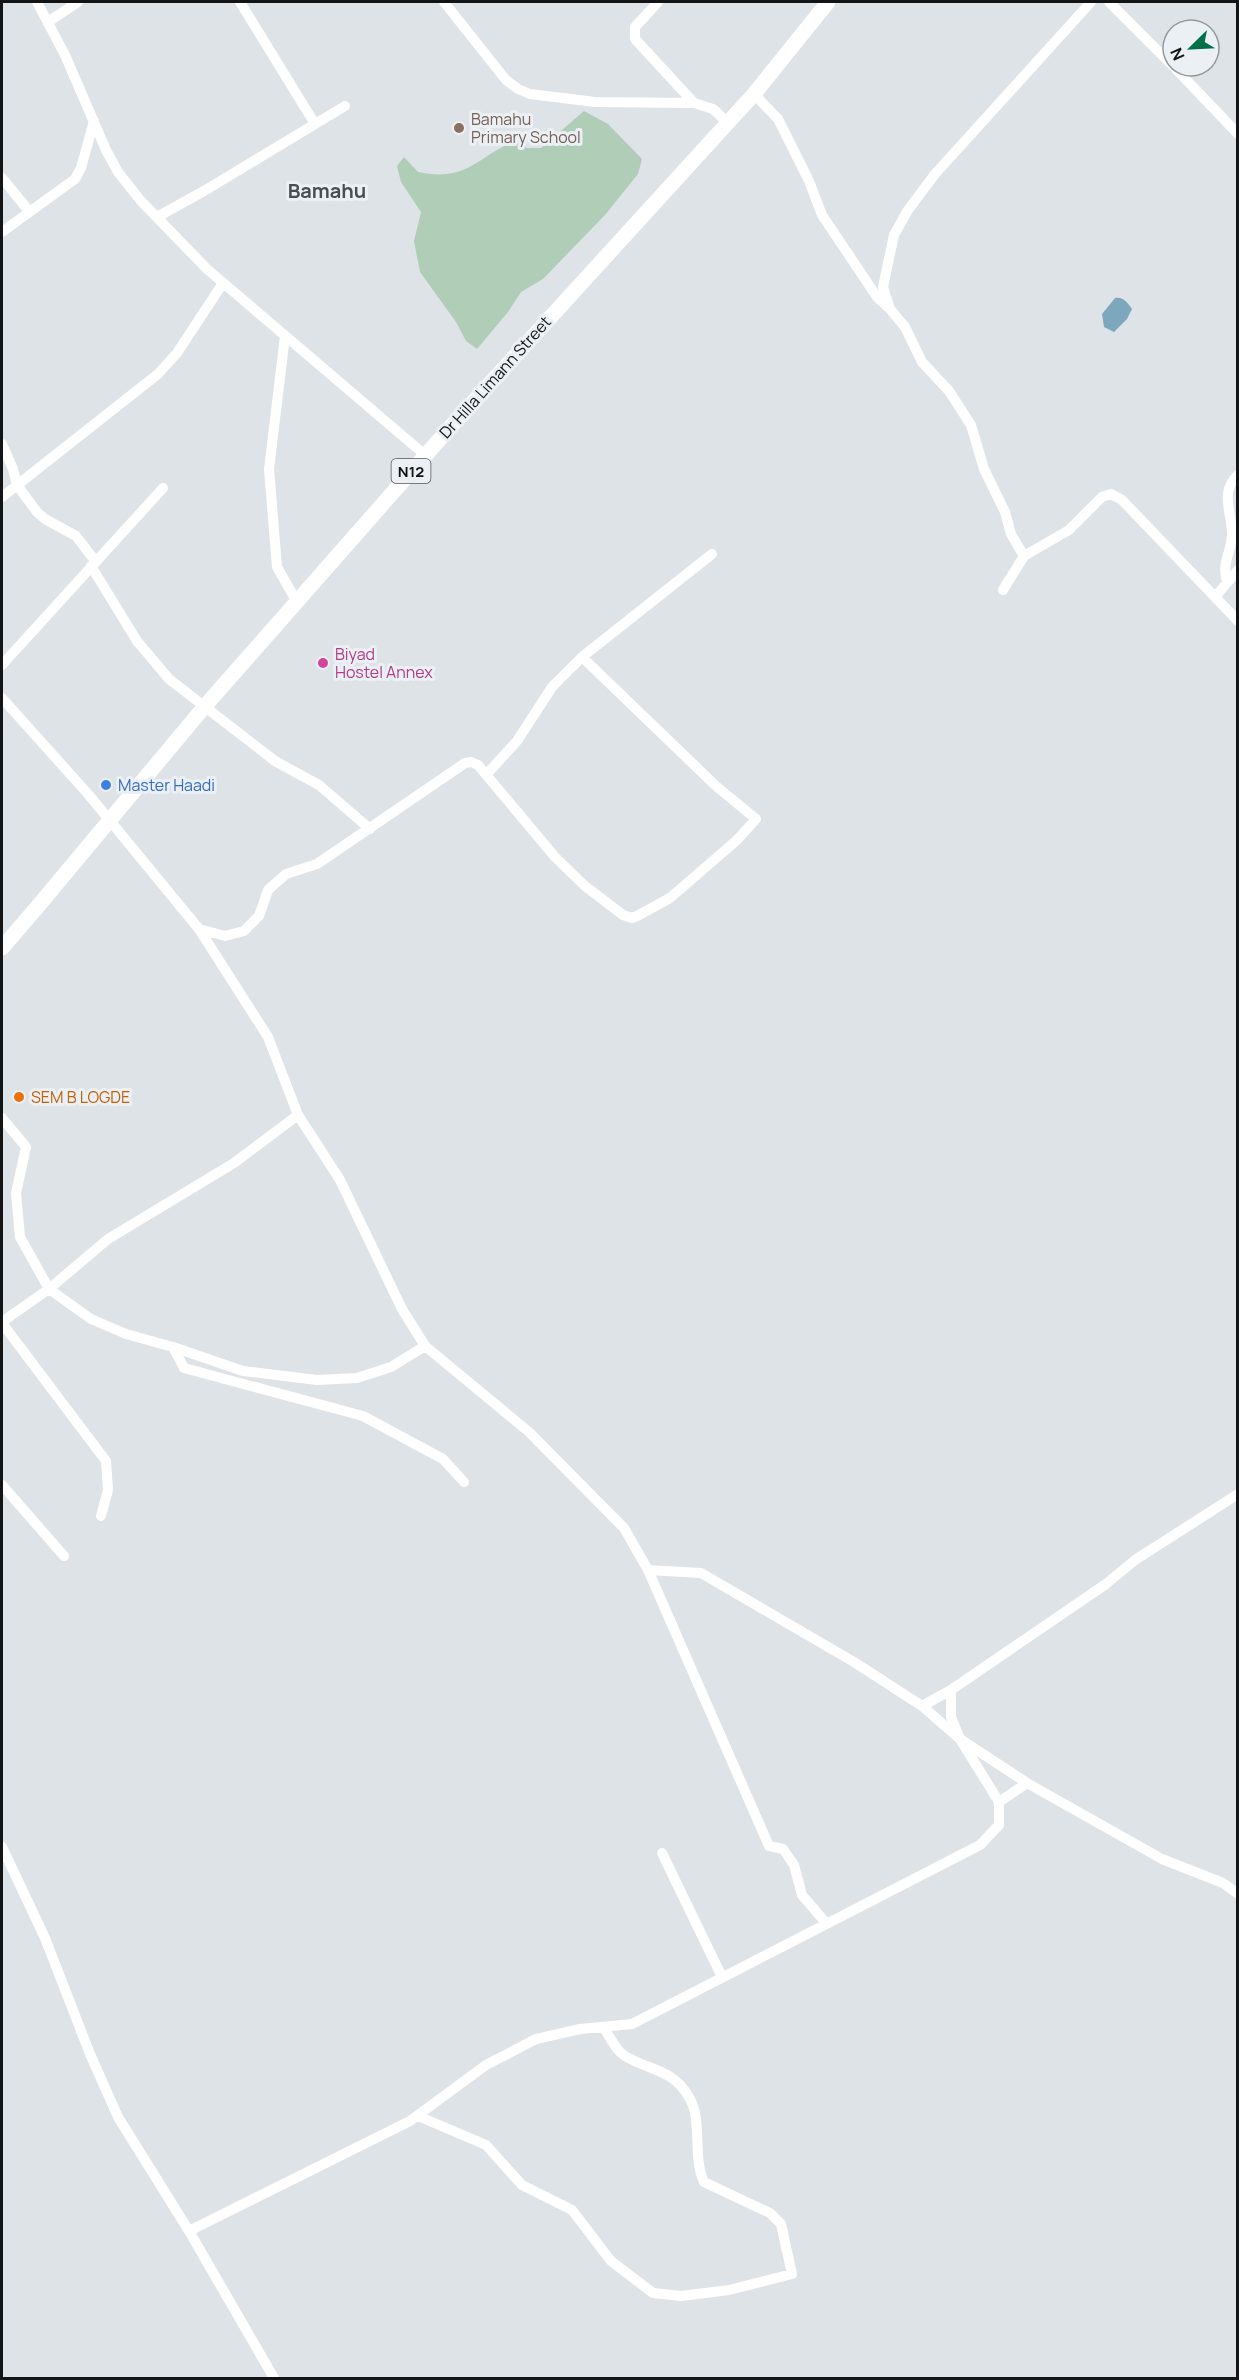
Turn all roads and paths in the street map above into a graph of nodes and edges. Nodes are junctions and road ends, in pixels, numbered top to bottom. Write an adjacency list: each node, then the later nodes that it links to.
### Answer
1 (37, 2): 9 (street)
2 (78, 2): 9 (street)
3 (240, 2): 17 (street)
4 (444, 2): 13 (street)
5 (658, 2): 13 (street)
6 (828, 2): 12 (highway, Dr Hilla Limann Street / N12)
7 (1090, 2): 24 (street)
8 (1109, 2): 10 (street)
9 (48, 22): 15 (street)
10 (1161, 54)
11 (1184, 78): 18 (street)
12 (754, 94): 16 (highway, Dr Hilla Limann Street / N12); 24 (street)
13 (694, 103): 16 (street)
14 (345, 105): 17 (street)
15 (94, 121): 20 (street); 21 (street)
16 (728, 123): 27 (highway, Dr Hilla Limann Street / N12)
17 (315, 124): 21 (street)
18 (1238, 134)
19 (2, 178): 20 (street)
20 (29, 211): 22 (street)
21 (157, 217): 23 (street)
22 (2, 232)
23 (223, 283): 25 (street); 29 (street)
24 (890, 309): 33 (street)
25 (285, 336): 27 (street); 39 (street)
26 (2, 444): 29 (street)
27 (425, 455): 39 (highway, Dr Hilla Limann Street / N12)
28 (1238, 475): 36 (street)
29 (17, 485): 31 (street); 34 (street)
30 (163, 488): 34 (street)
31 (2, 497)
32 (712, 554): 41 (street)
33 (1024, 556): 37 (street); 38 (street)
34 (93, 564): 42 (street); 44 (street)
35 (1238, 570): 36 (street)
36 (1227, 580): 38 (street)
37 (1004, 590)
38 (1215, 597): 40 (street)
39 (297, 602): 44 (highway, Dr Hilla Limann Street / N12)
40 (1238, 621)
41 (582, 657): 45 (street); 45 (street)
42 (2, 665)
43 (3, 701): 46 (street)
44 (205, 706): 46 (highway, Dr Hilla Limann Street / N12); 47 (street)
45 (486, 775): 47 (street)
46 (109, 821): 48 (street); 49 (highway, Dr Hilla Limann Street / N12)
47 (370, 829): 48 (street)
48 (199, 929): 50 (street)
49 (2, 948)
50 (298, 1115): 52 (street); 54 (street)
51 (2, 1118): 52 (street)
52 (49, 1289): 53 (street); 55 (street)
53 (2, 1322): 59 (street)
54 (425, 1346): 55 (street); 61 (street)
55 (173, 1347): 56 (street)
56 (464, 1482)
57 (2, 1485): 60 (street)
58 (1238, 1494): 62 (street)
59 (101, 1516)
60 (64, 1556)
61 (648, 1570): 63 (street); 70 (street)
62 (951, 1690): 63 (street); 64 (street)
63 (922, 1706): 64 (street)
64 (960, 1739): 65 (street); 66 (street)
65 (1027, 1783): 66 (street); 69 (street)
66 (999, 1802): 70 (street)
67 (2, 1847): 74 (street)
68 (662, 1853): 71 (street)
69 (1238, 1894)
70 (826, 1923): 71 (street)
71 (722, 1977): 72 (street)
72 (603, 2027): 73 (street); 73 (street)
73 (418, 2116): 74 (street)
74 (189, 2231): 75 (street)
75 (274, 2379)

